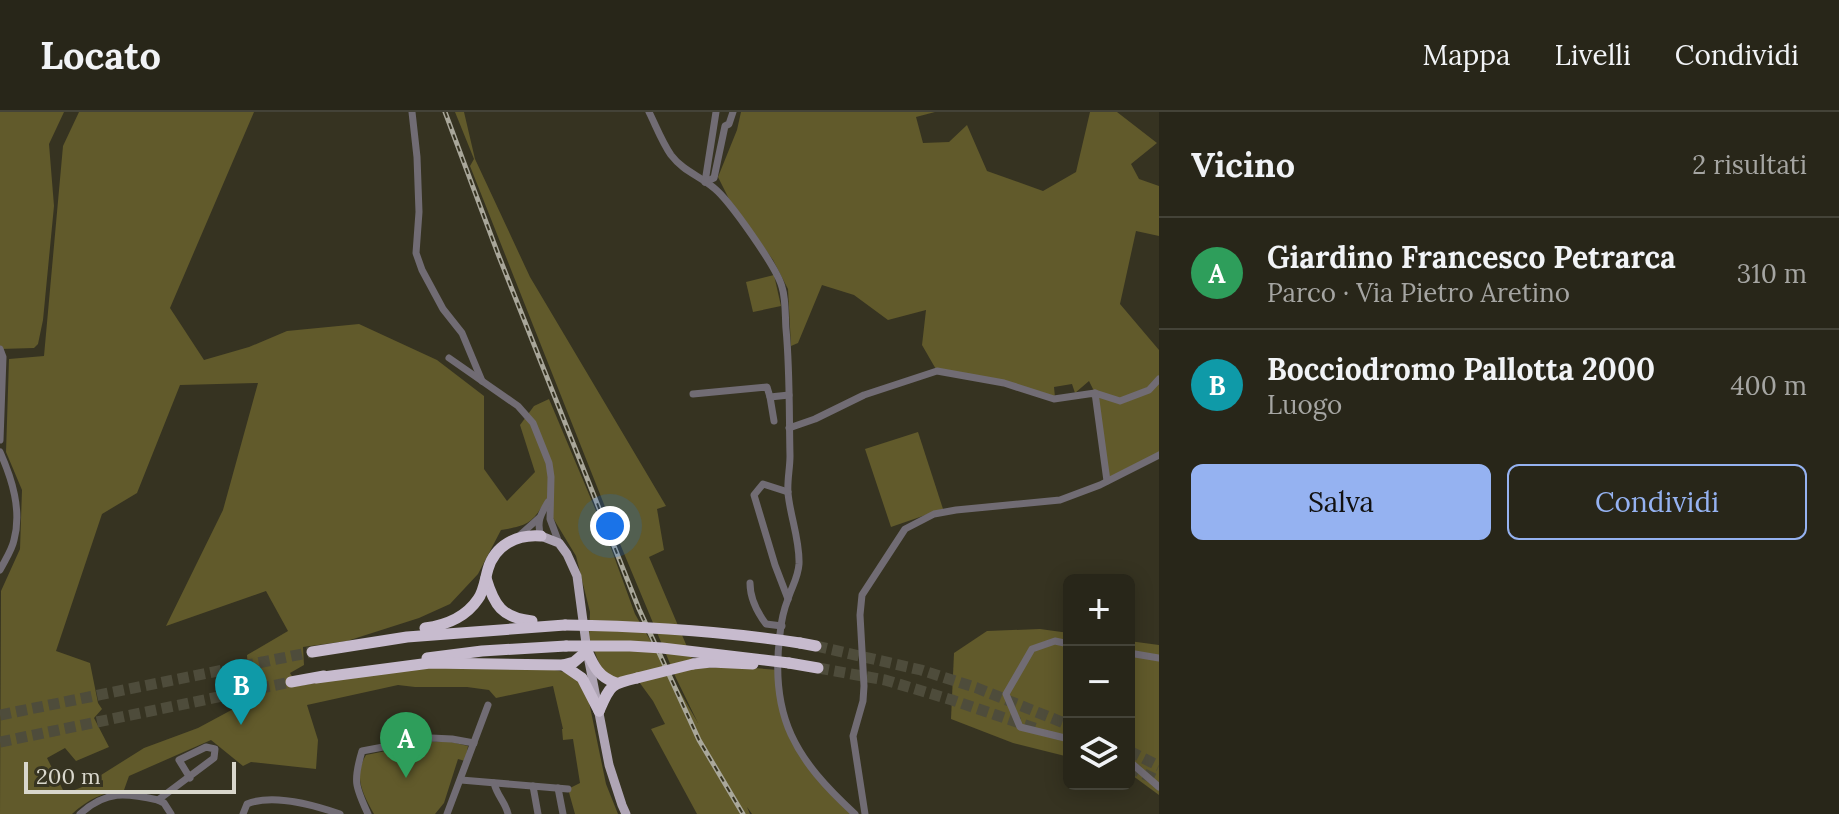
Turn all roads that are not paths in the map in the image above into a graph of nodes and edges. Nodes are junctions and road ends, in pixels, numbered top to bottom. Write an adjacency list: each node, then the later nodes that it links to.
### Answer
1 (412, 112): 9 (street)
2 (649, 112): 5 (street)
3 (716, 112): 5 (street)
4 (733, 112): 5 (street)
5 (705, 182): 12 (street)
6 (0, 349): 16 (street)
7 (449, 358): 9 (street)
8 (1159, 379): 10 (street)
9 (482, 381): 21 (street)
10 (1095, 393): 15 (street); 19 (street)
11 (693, 394): 13 (street)
12 (789, 395): 13 (street); 15 (street)
13 (770, 397): 14 (street)
14 (774, 421)
15 (789, 428): 20 (street)
16 (0, 440)
17 (0, 452): 27 (street)
18 (1159, 455): 19 (street)
19 (1107, 481): 70 (street)
20 (788, 492): 30 (street); 30 (street)
21 (549, 500): 22 (street); 23 (street)
22 (539, 518): 24 (street); 25 (street)
23 (550, 519): 24 (street); 26 (street)
24 (541, 536): 25 (highway); 26 (main road)
25 (518, 537): 28 (highway)
26 (559, 543): 36 (main road)
27 (0, 570)
28 (486, 578): 31 (highway); 34 (highway)
29 (750, 583): 32 (street)
30 (788, 599): 32 (street)
31 (565, 622): 34 (highway); 35 (highway, bridge)
32 (782, 626): 69 (street)
33 (1063, 643): 48 (street)
34 (355, 644): 37 (highway)
35 (816, 646)
36 (587, 651): 41 (highway); 45 (highway); 47 (main road)
37 (312, 652)
38 (1135, 654): 39 (street)
39 (1159, 658)
40 (794, 664): 42 (highway); 43 (highway, bridge); 45 (highway, bridge)
41 (563, 665): 43 (highway); 47 (highway)
42 (818, 668)
43 (316, 678): 44 (highway)
44 (291, 682)
45 (616, 683): 47 (highway)
46 (488, 705): 49 (street)
47 (599, 711): 68 (main road)
48 (1063, 738)
49 (474, 743): 52 (street); 63 (street)
50 (1135, 766): 55 (street)
51 (190, 778): 51 (street); 58 (street)
52 (461, 780): 53 (street); 64 (street)
53 (494, 783): 54 (street); 65 (street)
54 (533, 786): 56 (street); 66 (street)
55 (1159, 787)
56 (558, 788): 57 (street); 67 (street)
57 (568, 789)
58 (158, 800): 59 (street); 60 (street)
59 (80, 814)
60 (171, 814)
61 (243, 814): 62 (street)
62 (340, 814)
63 (368, 814)
64 (447, 814)
65 (508, 814)
66 (538, 814)
67 (563, 814)
68 (626, 814)
69 (855, 814)
70 (865, 814)

